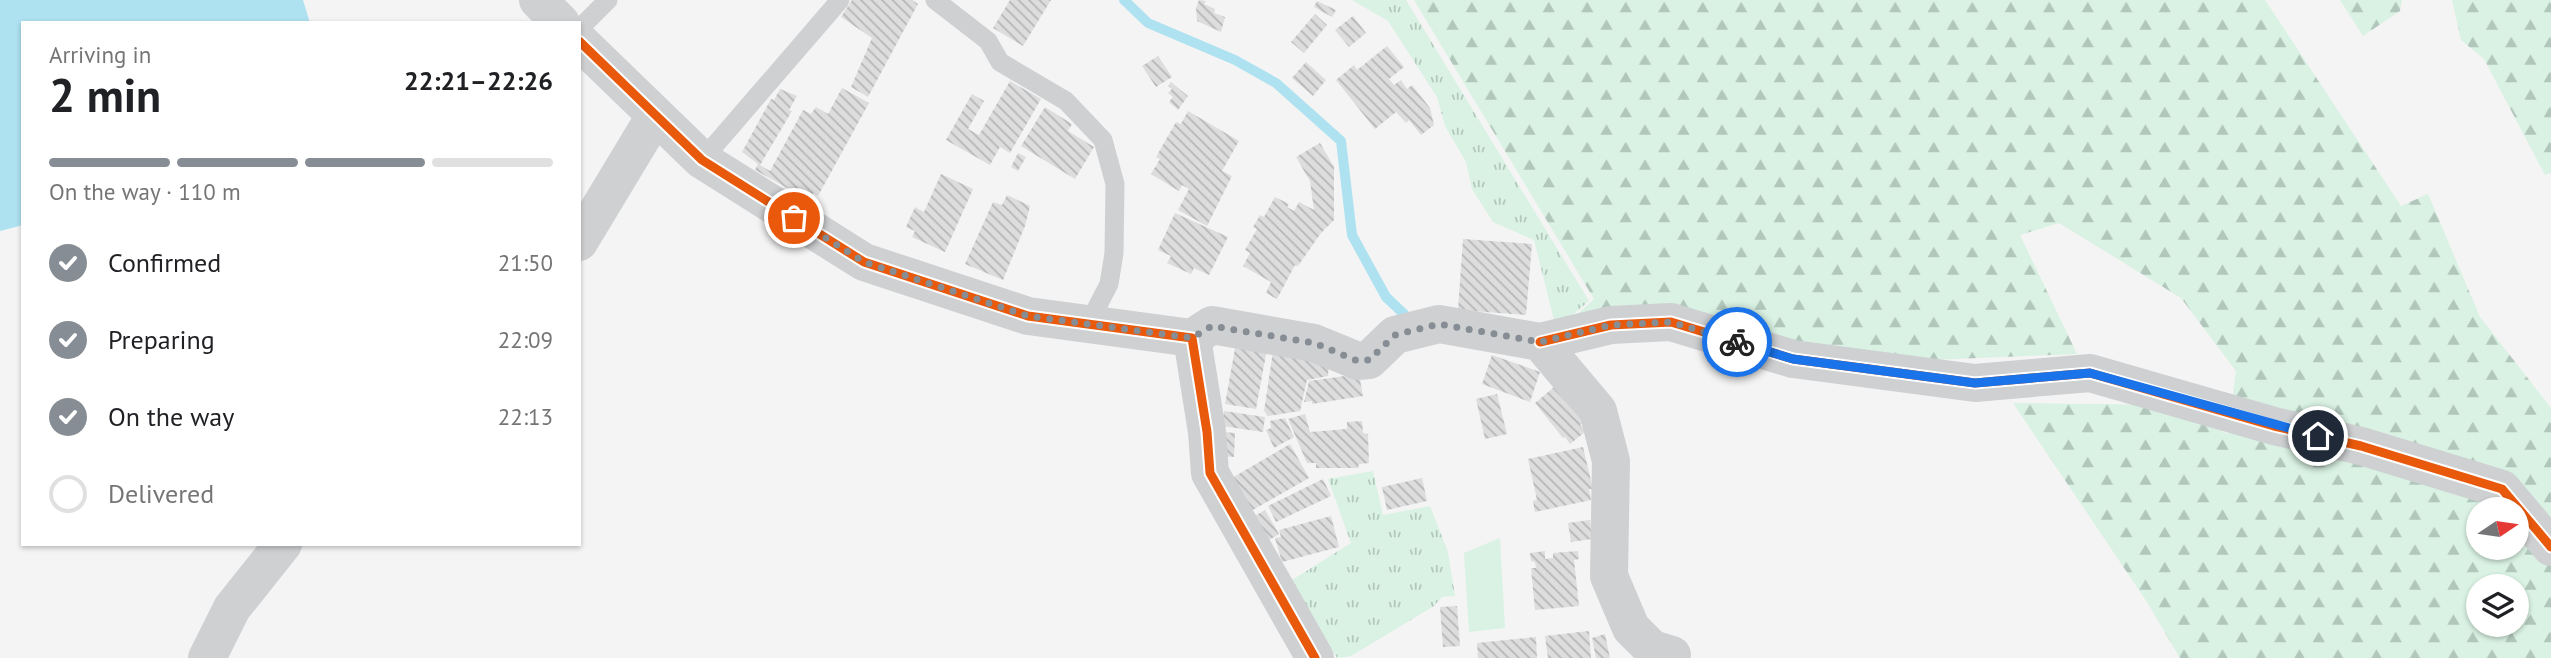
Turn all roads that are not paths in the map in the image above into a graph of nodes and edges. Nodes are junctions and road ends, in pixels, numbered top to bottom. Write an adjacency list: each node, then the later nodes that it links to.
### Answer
1 (538, 0): 5 (street)
2 (608, 0): 6 (lane)
3 (840, 0): 9 (lane)
4 (935, 0): 11 (lane)
5 (559, 21)
6 (581, 27)
7 (581, 43): 8 (street)
8 (655, 116): 9 (street); 10 (street)
9 (702, 160): 11 (street)
10 (581, 239)
11 (1091, 324): 12 (street)
12 (1192, 338): 13 (street); 17 (street)
13 (1540, 342): 15 (street); 18 (street)
14 (281, 546): 16 (street)
15 (2551, 547)
16 (207, 658)
17 (1315, 658)
18 (1671, 658)

